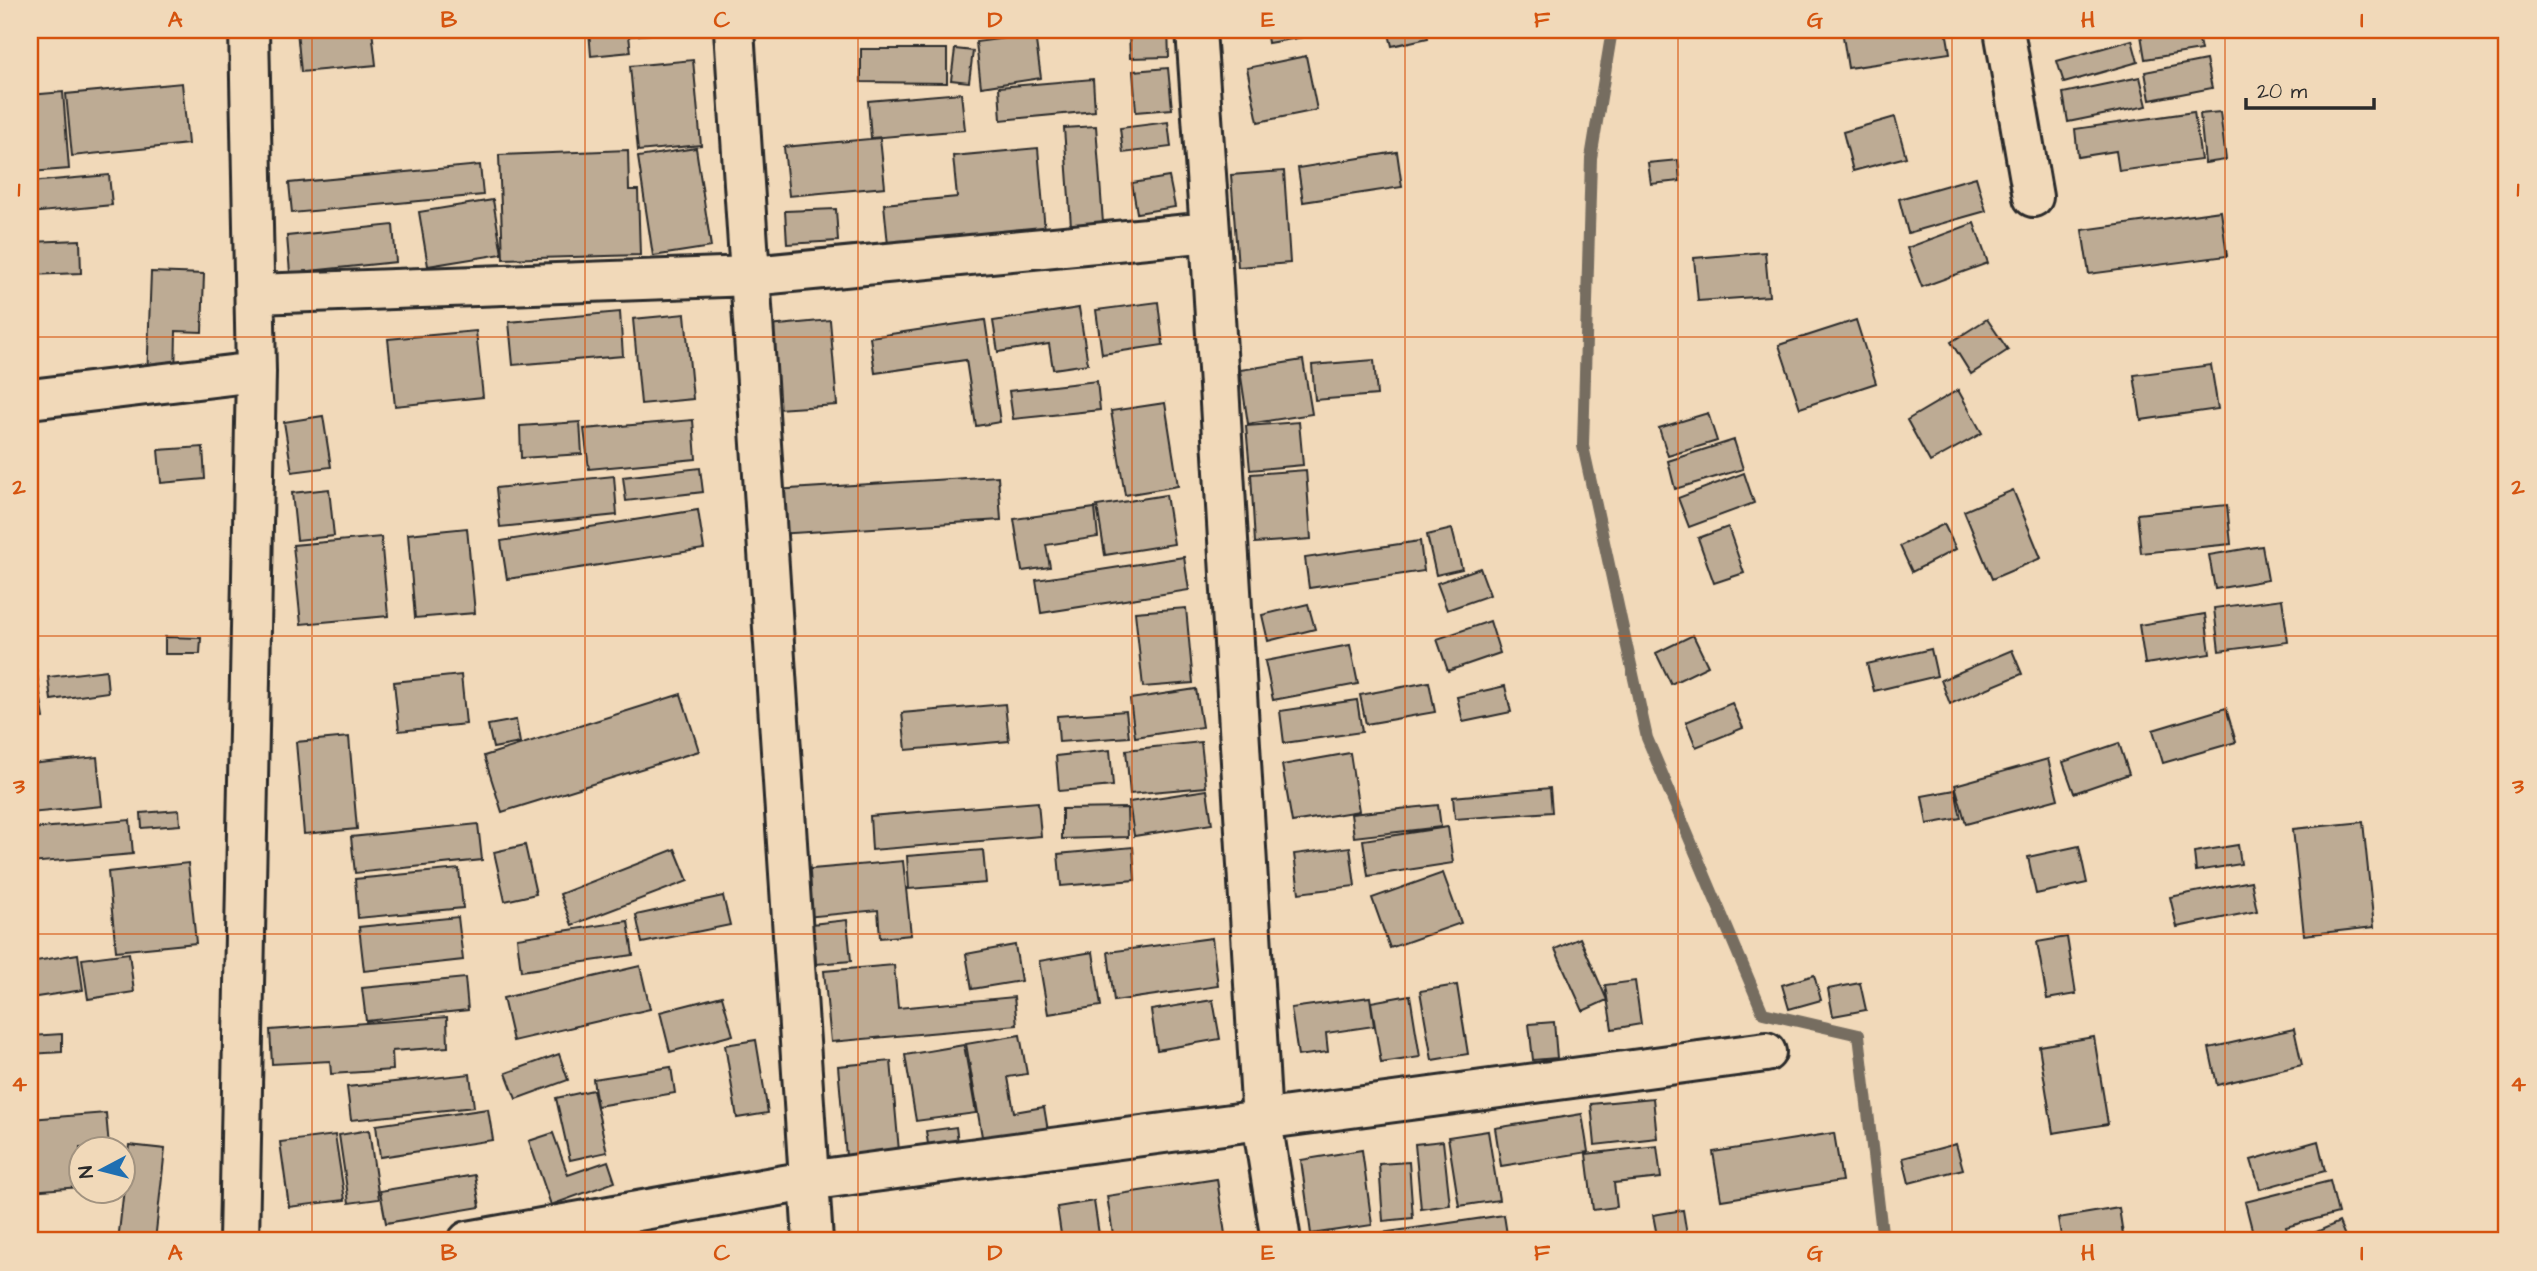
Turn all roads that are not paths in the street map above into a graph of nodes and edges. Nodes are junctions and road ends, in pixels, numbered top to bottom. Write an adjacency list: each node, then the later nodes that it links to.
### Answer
1 (249, 30): 8 (street)
2 (734, 30): 7 (street)
3 (1196, 30): 6 (street)
4 (2004, 30): 5 (street)
5 (2033, 197)
6 (1210, 232): 7 (street); 12 (street)
7 (751, 276): 8 (street); 13 (street)
8 (256, 294): 9 (street)
9 (256, 372): 10 (street); 14 (street)
10 (30, 399)
11 (1766, 1052): 12 (street)
12 (1262, 1121): 13 (street); 17 (street)
13 (807, 1181): 15 (street); 16 (street)
14 (240, 1241)
15 (468, 1241)
16 (813, 1241)
17 (1281, 1241)

